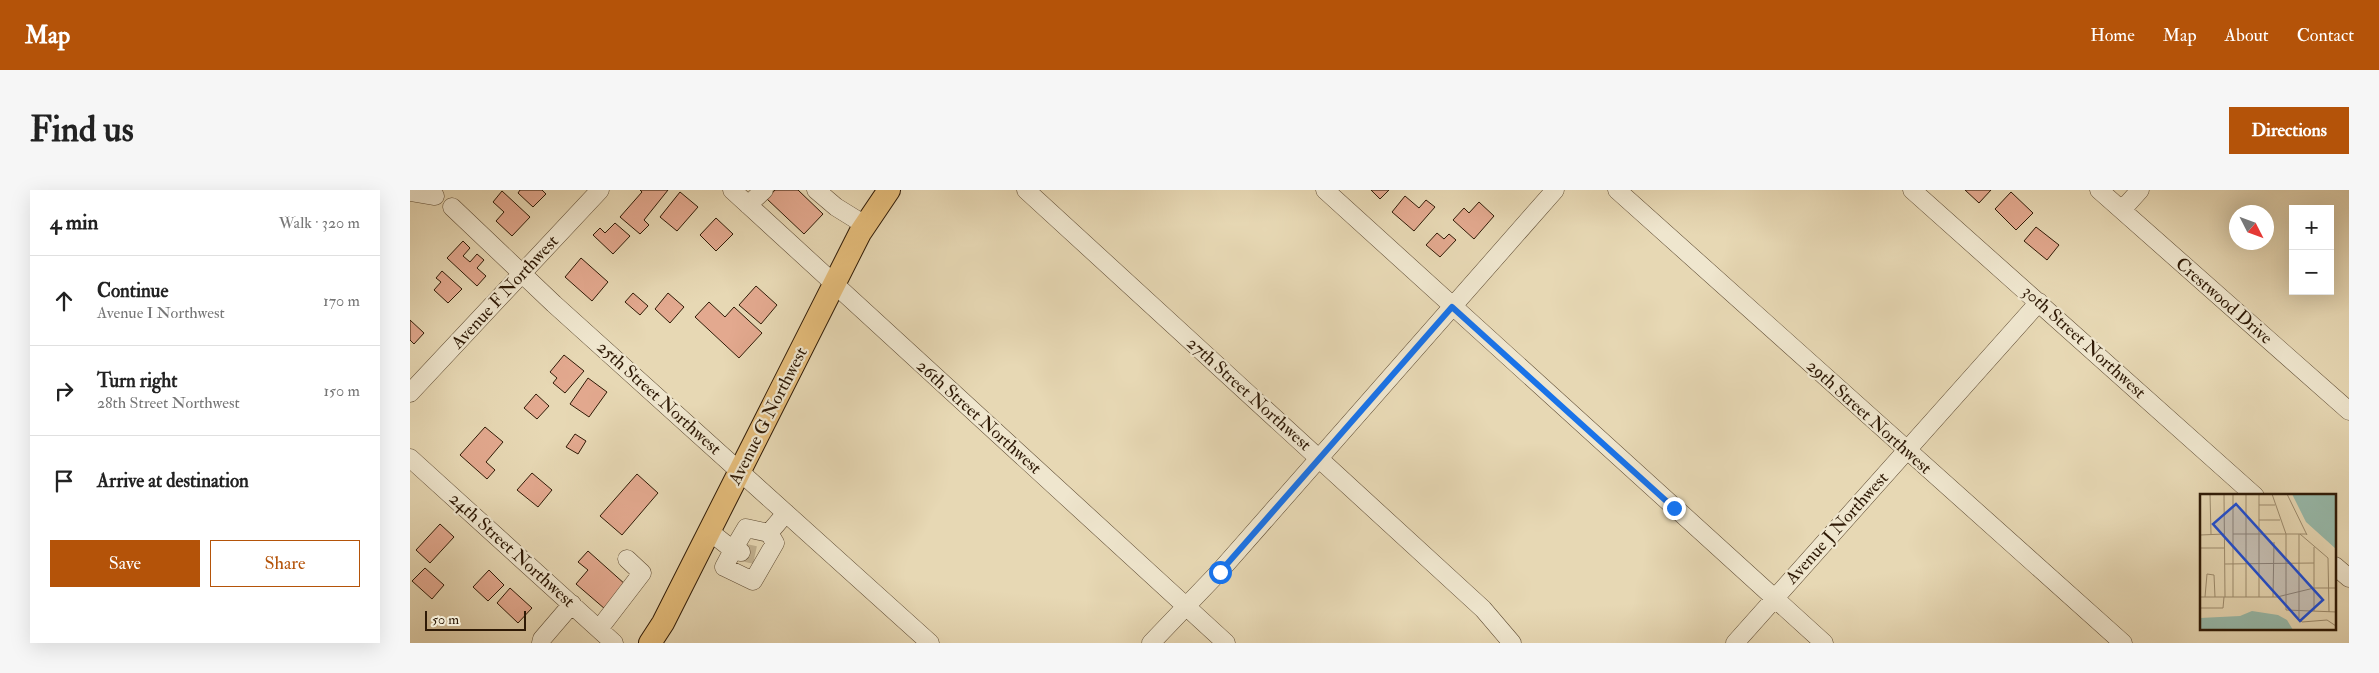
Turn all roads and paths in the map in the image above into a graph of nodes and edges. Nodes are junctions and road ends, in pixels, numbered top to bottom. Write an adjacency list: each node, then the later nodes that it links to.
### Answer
1 (600, 190): 19 (street, Avenue F Northwest)
2 (732, 190): 15 (street, 26th Street Northwest)
3 (764, 190): 15 (street)
4 (816, 190): 18 (street)
5 (889, 190): 18 (main road, Avenue G Northwest)
6 (1026, 190): 27 (street, 27th Street Northwest)
7 (1325, 190): 22 (street)
8 (1556, 190): 22 (street)
9 (1617, 190): 25 (street, 29th Street Northwest)
10 (1912, 190): 21 (street, 30th Street Northwest)
11 (2099, 190): 17 (street, Crestwood Drive)
12 (2140, 190): 17 (street)
13 (410, 192): 14 (street)
14 (435, 196)
15 (748, 205): 20 (street, 26th Street Northwest)
16 (452, 207): 19 (street, 25th Street Northwest)
17 (2122, 210): 24 (street, Crestwood Drive)
18 (865, 225): 20 (main road, Avenue G Northwest)
19 (521, 273): 23 (street, Avenue F Northwest); 28 (street, 25th Street Northwest)
20 (834, 285): 28 (main road, Avenue G Northwest); 39 (street, 26th Street Northwest)
21 (2039, 302): 25 (street, Avenue J Northwest); 29 (street, 30th Street Northwest)
22 (1452, 307): 27 (street); 37 (street)
23 (410, 394)
24 (2349, 411)
25 (1906, 450): 37 (street, Avenue J Northwest); 50 (street, 29th Street Northwest)
26 (410, 458): 38 (street, 24th Street Northwest)
27 (1319, 458): 39 (street); 47 (street, 27th Street Northwest)
28 (740, 471): 30 (street, 25th Street Northwest); 31 (main road, Avenue G Northwest)
29 (2253, 494)
30 (786, 513): 32 (street); 44 (street, 25th Street Northwest)
31 (709, 531): 33 (street); 43 (main road, Avenue G Northwest)
32 (769, 533): 33 (street); 33 (street)
33 (749, 554)
34 (627, 559): 40 (street)
35 (2336, 567): 36 (street)
36 (2349, 578)
37 (1774, 598): 48 (street, Avenue J Northwest); 49 (street)
38 (572, 604): 40 (street, 24th Street Northwest); 41 (street)
39 (1186, 606): 45 (street); 46 (street, 26th Street Northwest)
40 (599, 629): 42 (street, 24th Street Northwest)
41 (541, 643)
42 (614, 643)
43 (650, 643)
44 (930, 643)
45 (1151, 643)
46 (1226, 643)
47 (1512, 643)
48 (1735, 643)
49 (1824, 643)
50 (2123, 643)

